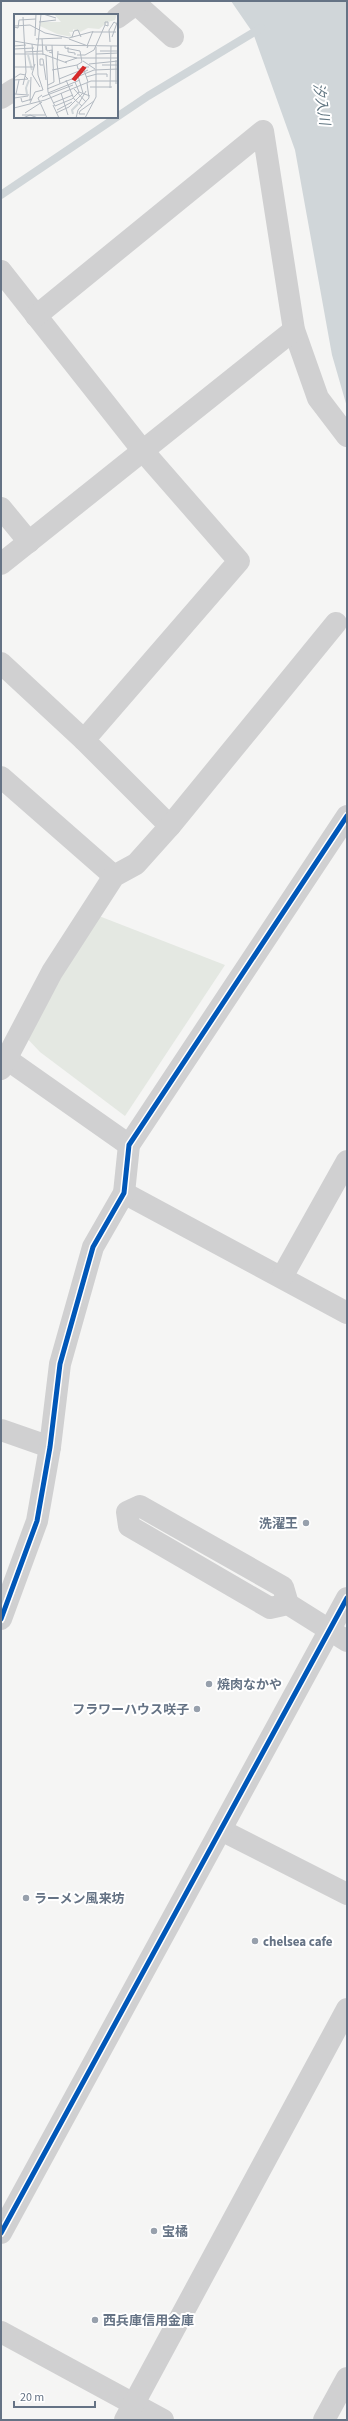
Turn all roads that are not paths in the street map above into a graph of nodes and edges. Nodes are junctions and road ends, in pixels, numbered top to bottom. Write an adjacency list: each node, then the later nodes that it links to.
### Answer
1 (135, 3): 2 (street); 3 (street)
2 (118, 17)
3 (174, 37)
4 (14, 90): 5 (street)
5 (1, 98)
6 (1, 271): 7 (street)
7 (36, 316): 8 (street); 10 (street)
8 (294, 330): 9 (street); 10 (street)
9 (347, 436)
10 (143, 451): 12 (street); 16 (street)
11 (1, 508): 12 (street)
12 (29, 542): 13 (street)
13 (1, 564)
14 (336, 623): 19 (street)
15 (1, 663): 16 (street)
16 (84, 740): 19 (street)
17 (1, 777): 20 (street)
18 (347, 816): 22 (street)
19 (170, 826): 20 (street)
20 (114, 876): 21 (street)
21 (3, 1061): 22 (street)
22 (129, 1145): 24 (street)
23 (347, 1161): 25 (street)
24 (124, 1193): 25 (street); 28 (street)
25 (282, 1277): 26 (street)
26 (347, 1313)
27 (1, 1430): 28 (street)
28 (50, 1447): 31 (street)
29 (347, 1598): 32 (street)
30 (288, 1604): 30 (street); 32 (street)
31 (1, 1619)
32 (338, 1636): 33 (street)
33 (221, 1830): 34 (street); 36 (street)
34 (347, 1894)
35 (347, 2010): 39 (street)
36 (1, 2233)
37 (1, 2332): 39 (street)
38 (347, 2378): 41 (street)
39 (129, 2412): 40 (street)
40 (163, 2420)
41 (324, 2420)

